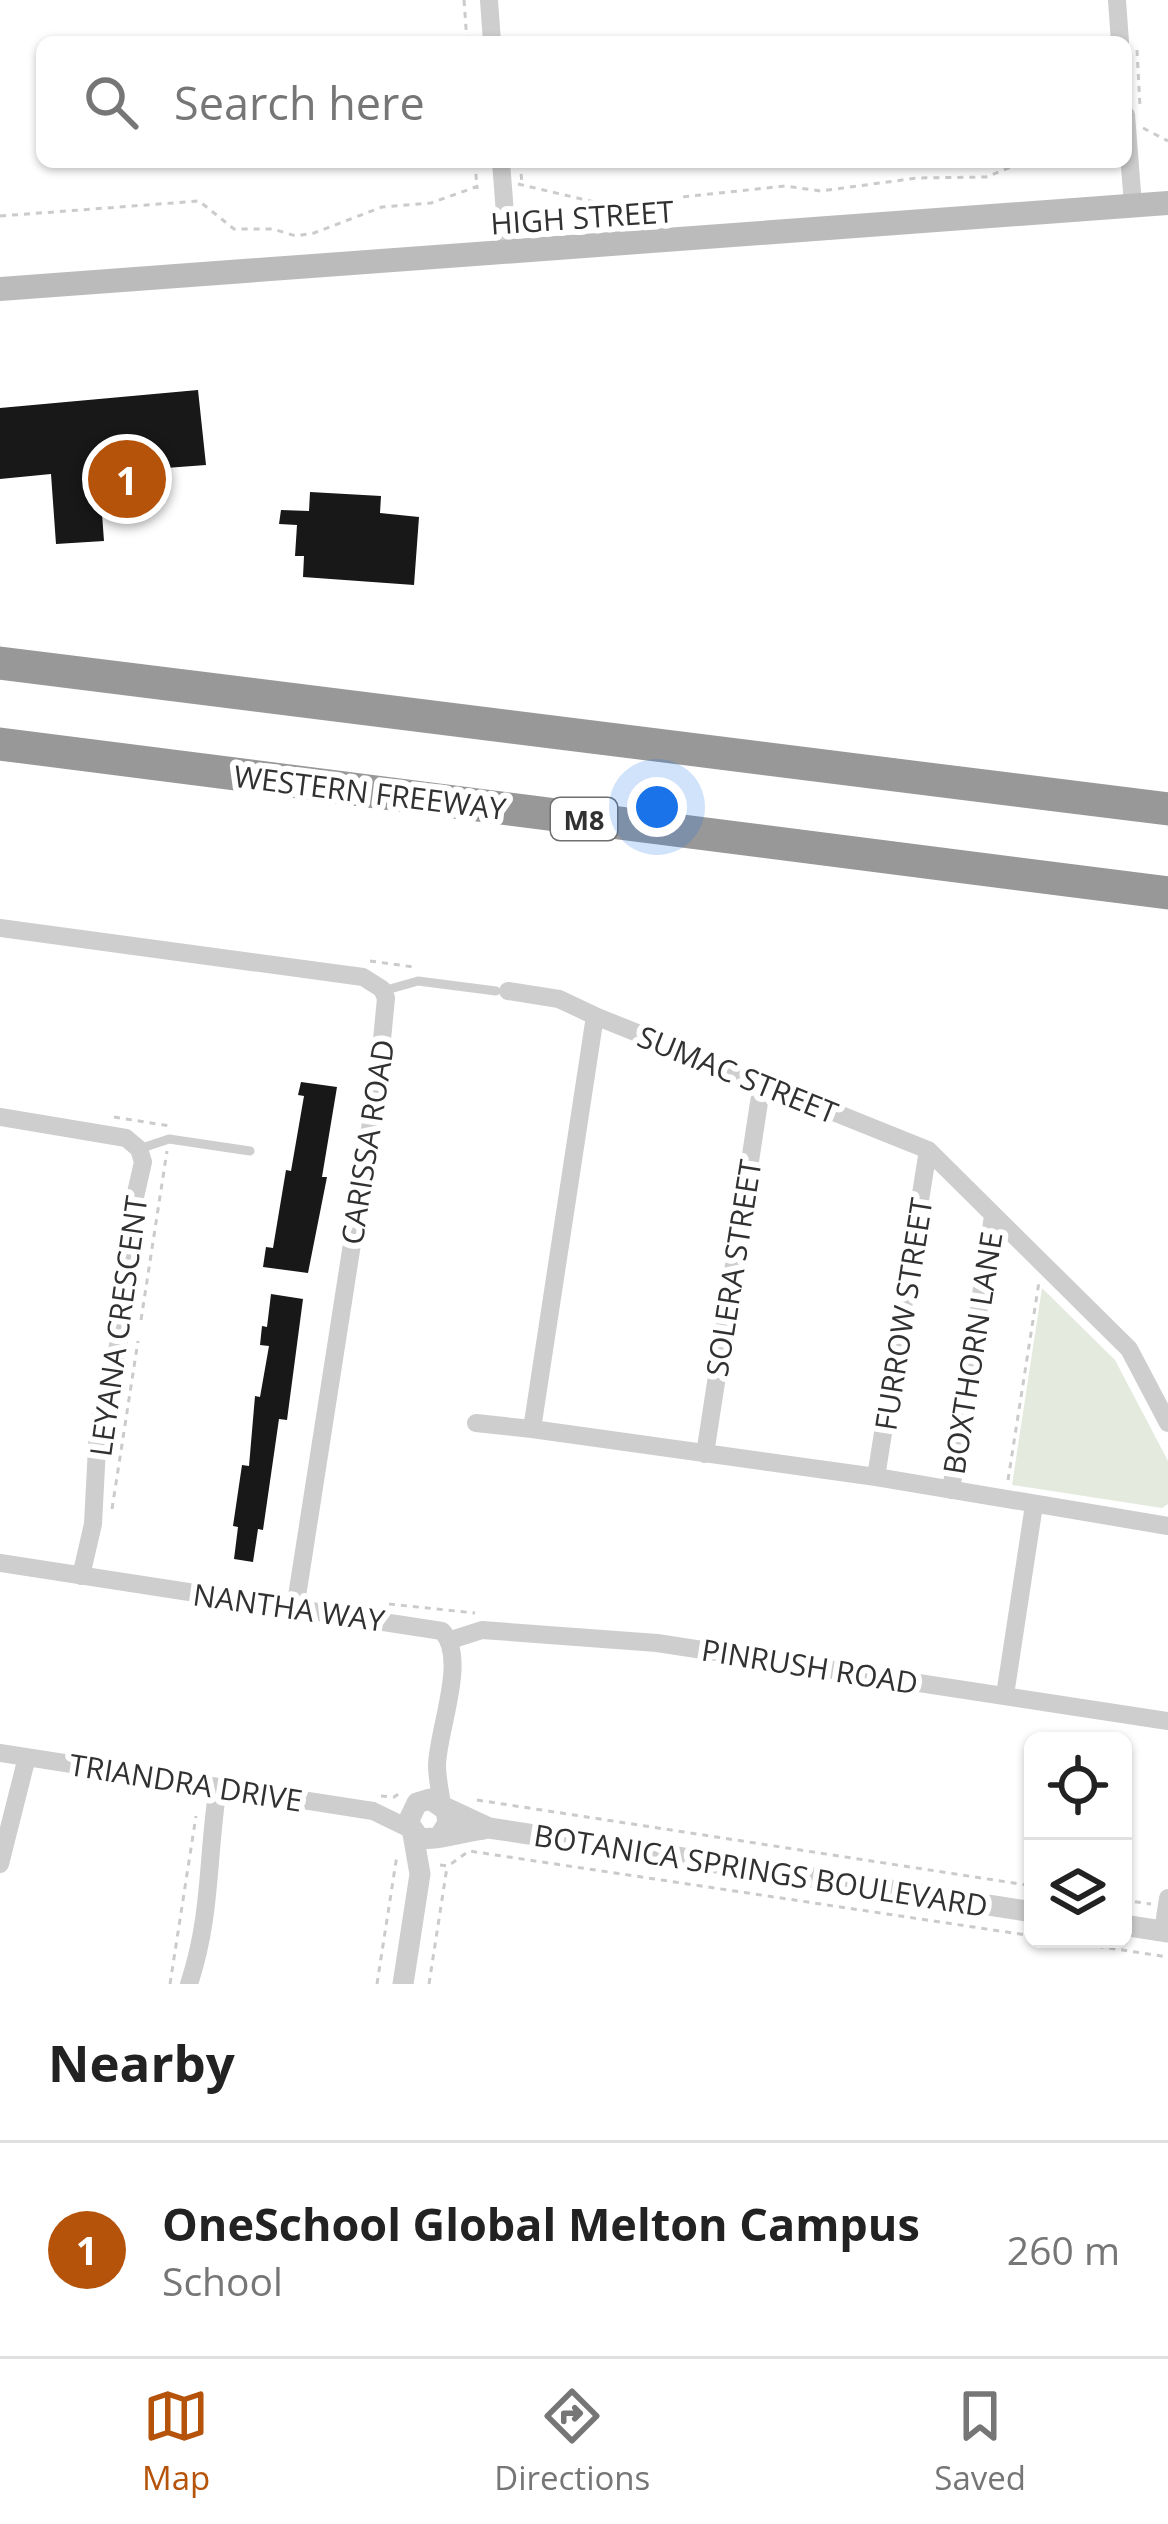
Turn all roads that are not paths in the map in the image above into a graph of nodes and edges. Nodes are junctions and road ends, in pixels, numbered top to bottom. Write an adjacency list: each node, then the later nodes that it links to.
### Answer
1 (489, 0): 3 (street)
2 (1117, 0): 4 (street)
3 (492, 36)
4 (1126, 36)
5 (504, 168): 9 (street)
6 (1130, 168): 8 (street)
7 (1168, 202): 8 (main road, HIGH STREET)
8 (1133, 206): 9 (main road, HIGH STREET)
9 (508, 252): 10 (main road, HIGH STREET)
10 (0, 289)
11 (0, 663): 13 (highway)
12 (0, 745): 14 (highway, WESTERN FREEWAY / M8)
13 (1168, 809)
14 (1168, 893)
15 (0, 928): 16 (street)
16 (383, 991): 17 (lane); 35 (street, CARISSA ROAD)
17 (502, 991): 18 (street)
18 (595, 1016): 19 (street, SUMAC STREET); 27 (street, SUMAC STREET)
19 (762, 1083): 22 (street, SUMAC STREET); 28 (street, SOLERA STREET)
20 (0, 1117): 21 (street)
21 (139, 1149): 23 (lane); 34 (street, LEYANA CRESCENT)
22 (928, 1150): 24 (street, SUMAC STREET); 29 (street, FURROW STREET)
23 (250, 1151)
24 (993, 1216): 26 (street, SUMAC STREET); 30 (street, BOXTHORN LANE)
25 (476, 1423): 27 (street)
26 (1168, 1424)
27 (532, 1429): 28 (street)
28 (705, 1454): 29 (street)
29 (876, 1477): 30 (street)
30 (951, 1490): 31 (street)
31 (1034, 1505): 32 (street); 37 (street)
32 (1168, 1526)
33 (0, 1563): 34 (street, NANTHA WAY)
34 (81, 1576): 35 (street, NANTHA WAY)
35 (295, 1609): 36 (street, NANTHA WAY)
36 (451, 1640): 37 (street, PINRUSH ROAD); 41 (street)
37 (1005, 1695): 38 (street, PINRUSH ROAD)
38 (1168, 1721)
39 (0, 1753): 40 (street, TRIANDRA DRIVE)
40 (27, 1757): 42 (street, TRIANDRA DRIVE); 49 (street)
41 (437, 1763): 43 (street); 44 (street)
42 (209, 1785): 45 (street, TRIANDRA DRIVE); 55 (street)
43 (416, 1803): 44 (street); 45 (street, TRIANDRA DRIVE); 47 (street)
44 (443, 1806): 46 (street, BOTANICA SPRINGS BOULEVARD); 48 (street)
45 (373, 1810): 47 (street, TRIANDRA DRIVE)
46 (490, 1828): 48 (street, BOTANICA SPRINGS BOULEVARD); 52 (street, BOTANICA SPRINGS BOULEVARD)
47 (411, 1831): 48 (street); 50 (street)
48 (438, 1837): 50 (street)
49 (0, 1864)
50 (420, 1874): 56 (street)
51 (1167, 1903): 54 (street)
52 (1024, 1911)
53 (1132, 1926): 54 (street)
54 (1165, 1932)
55 (190, 1984)
56 (403, 1984)

